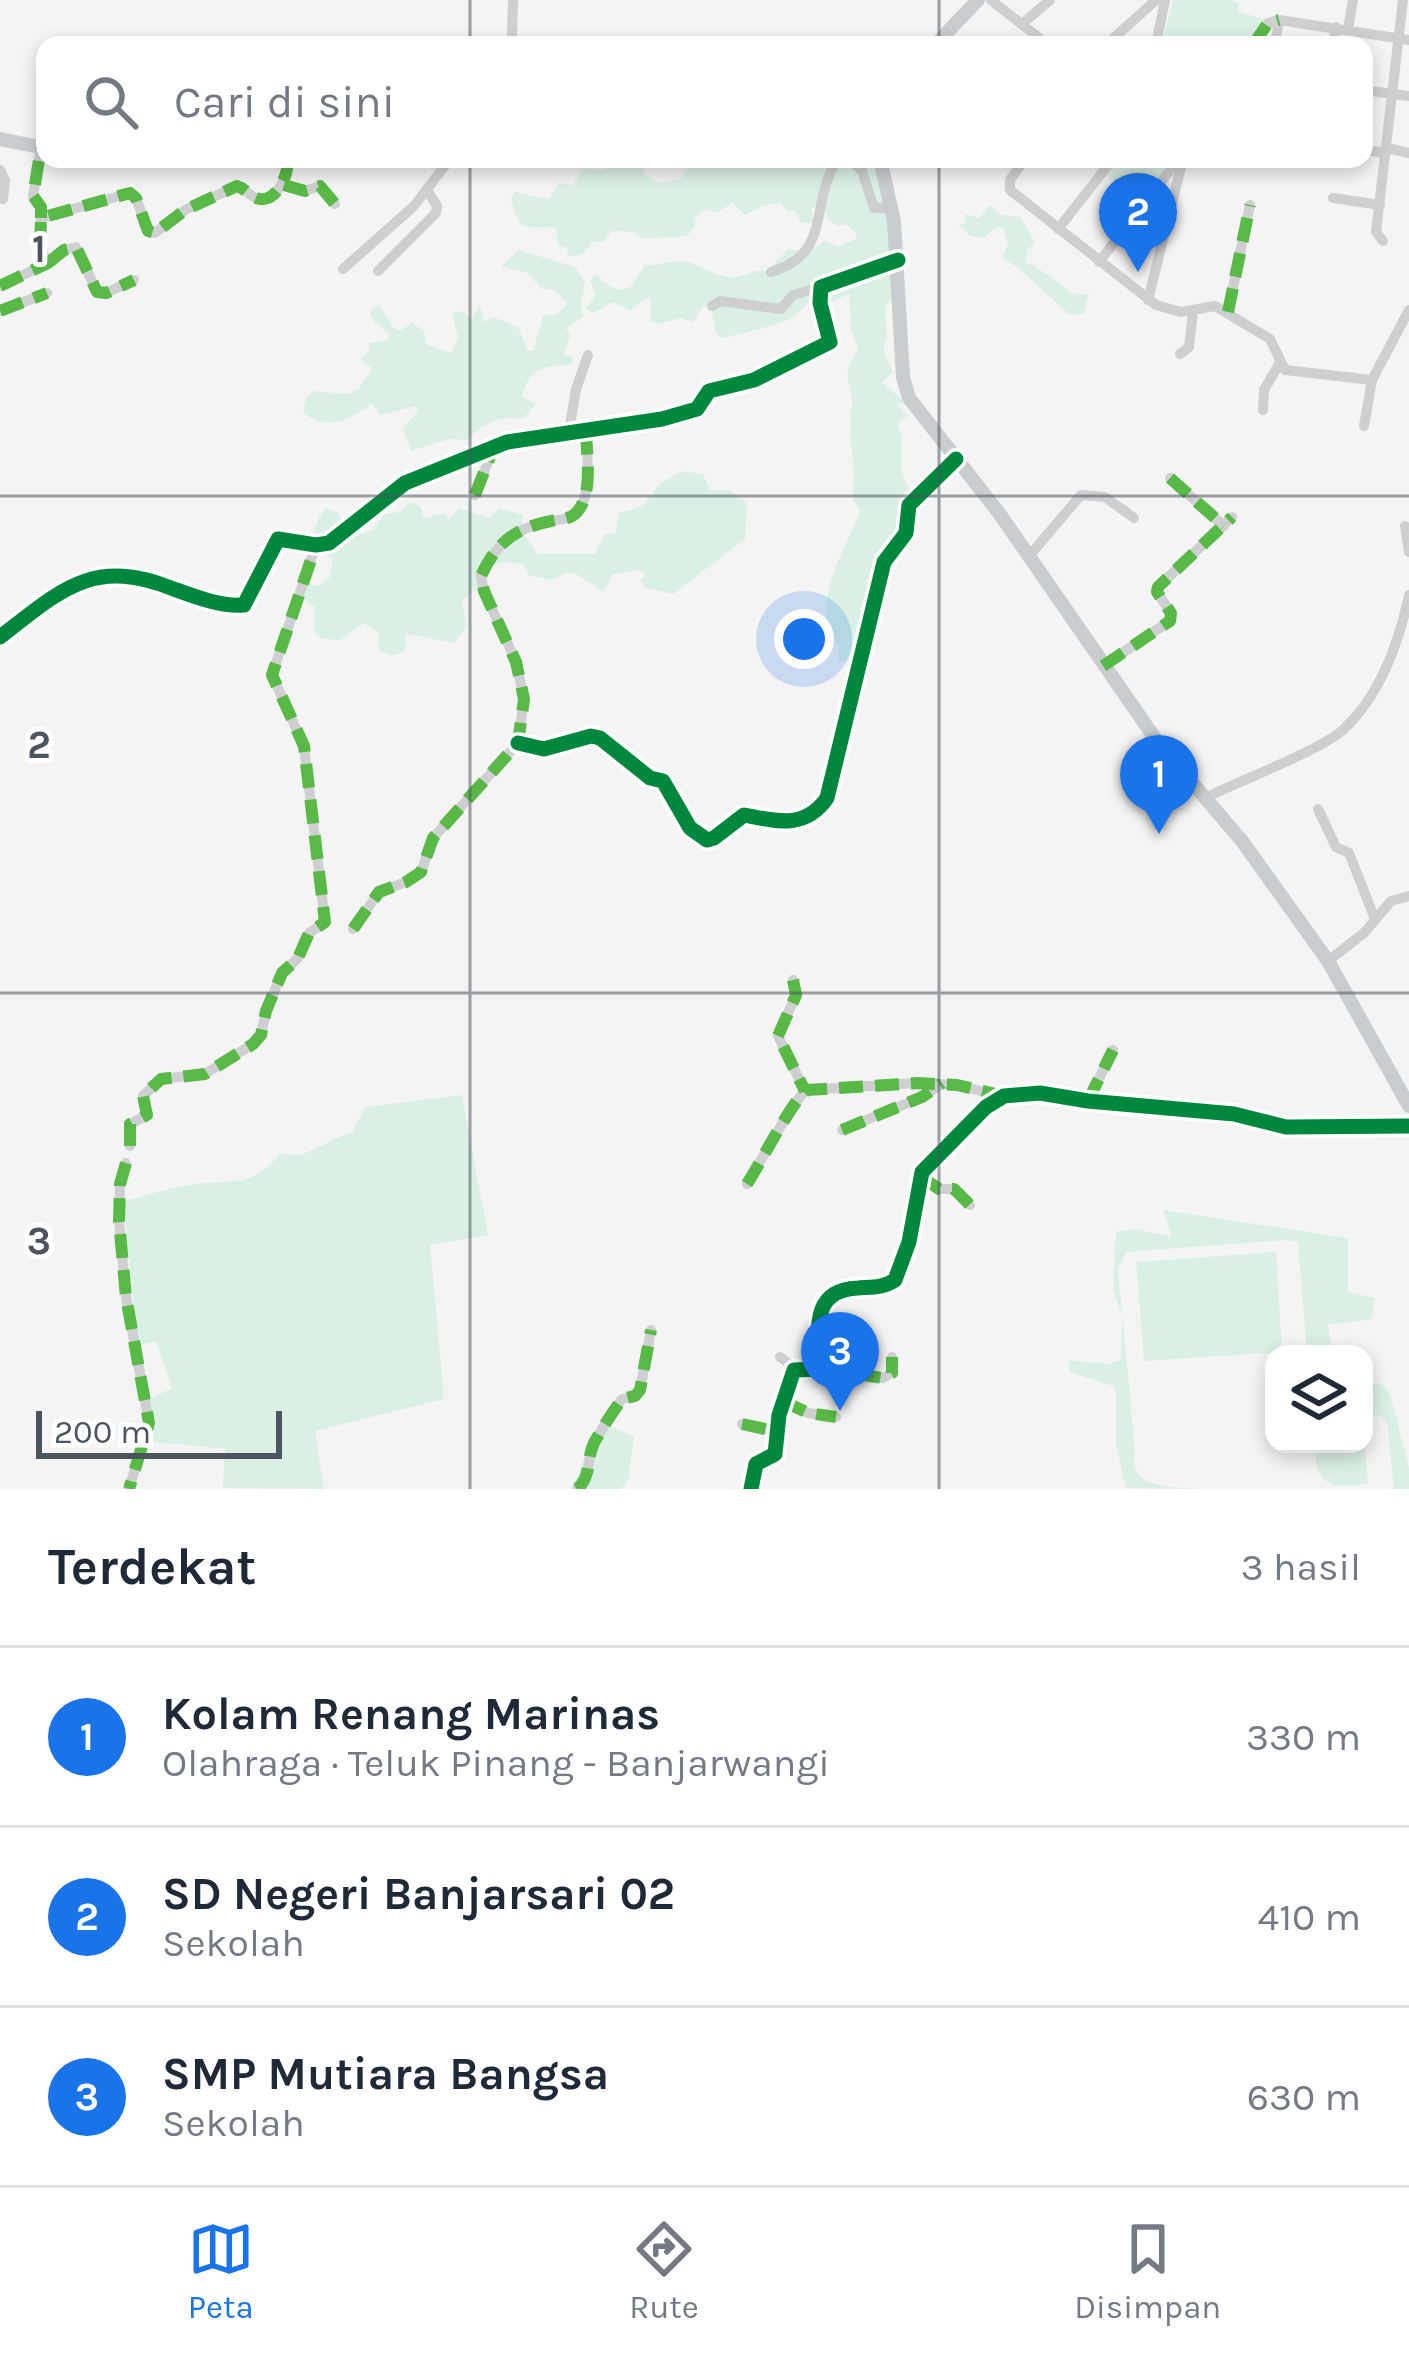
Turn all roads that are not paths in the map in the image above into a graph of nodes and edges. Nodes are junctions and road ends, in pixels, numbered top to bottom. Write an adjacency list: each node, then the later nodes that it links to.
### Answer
1 (513, 0): 11 (street)
2 (978, 0): 12 (main road)
3 (991, 0): 9 (street)
4 (1050, 0): 9 (street)
5 (1161, 0): 14 (street); 15 (street)
6 (1353, 0): 10 (street)
7 (1403, 0): 19 (street)
8 (1279, 20): 10 (street); 16 (street); 17 (street)
9 (1022, 23): 13 (street)
10 (1342, 28): 18 (street); 19 (street)
11 (512, 35)
12 (943, 36)
13 (1037, 36)
14 (1122, 36)
15 (1157, 36)
16 (1259, 36)
17 (1276, 36)
18 (1338, 36)
19 (1404, 39): 21 (street)
20 (1373, 91): 21 (street)
21 (1393, 94): 22 (street); 26 (street)
22 (1409, 97)
23 (0, 139): 24 (main road)
24 (36, 147)
25 (1373, 150): 26 (street)
26 (1386, 150): 27 (street); 44 (street)
27 (1409, 153)
28 (39, 168): 47 (street)
29 (289, 168): 39 (street)
30 (444, 168): 40 (street)
31 (835, 168): 55 (street)
32 (859, 168): 46 (street)
33 (882, 168): 46 (main road)
34 (1019, 168): 48 (street)
35 (1106, 168): 48 (street)
36 (1174, 168): 51 (street)
37 (1179, 168): 60 (street)
38 (0, 170): 42 (street)
39 (284, 185): 43 (street); 47 (street)
40 (428, 190): 53 (street); 54 (street)
41 (1333, 198): 44 (street)
42 (3, 199)
43 (335, 204)
44 (1380, 205): 49 (street)
45 (1250, 206): 66 (street)
46 (893, 208): 50 (main road)
47 (41, 218): 52 (street)
48 (1058, 229): 51 (street)
49 (1383, 241)
50 (898, 260): 58 (street); 76 (main road)
51 (1100, 262): 60 (street)
52 (48, 263): 56 (street); 57 (street)
53 (343, 269)
54 (379, 271)
55 (771, 272)
56 (134, 280)
57 (5, 285): 61 (street)
58 (821, 286): 62 (street); 73 (street)
59 (47, 293): 61 (street)
60 (1148, 300): 63 (street)
61 (21, 302): 65 (street)
62 (712, 306)
63 (1193, 310): 66 (street); 67 (street)
64 (1409, 310): 70 (street)
65 (0, 311)
66 (1228, 312): 69 (street)
67 (1180, 354)
68 (588, 355): 74 (street)
69 (1280, 364): 70 (street); 71 (street)
70 (1372, 380): 72 (street)
71 (1262, 410)
72 (1364, 426)
73 (586, 429): 74 (street); 87 (street)
74 (569, 431): 75 (street)
75 (493, 448): 78 (street); 81 (street)
76 (956, 459): 83 (main road); 87 (street)
77 (1170, 478): 86 (street)
78 (475, 495)
79 (1134, 518): 83 (street)
80 (1405, 526): 82 (street)
81 (316, 545): 85 (street); 103 (street)
82 (1409, 552)
83 (1030, 555): 86 (main road)
84 (1409, 595): 88 (street)
85 (0, 638)
86 (1103, 667): 88 (main road)
87 (518, 743): 92 (street)
88 (1207, 797): 93 (main road)
89 (1318, 809): 91 (street)
90 (1409, 896): 91 (street)
91 (1375, 919): 93 (street)
92 (353, 929)
93 (1328, 961): 100 (main road)
94 (794, 980): 97 (street)
95 (1113, 1050): 99 (street)
96 (943, 1083): 97 (street); 98 (street); 102 (street)
97 (805, 1091): 106 (street)
98 (1004, 1096): 99 (street); 105 (street)
99 (1088, 1101): 101 (street)
100 (1409, 1106)
101 (1409, 1126)
102 (842, 1130)
103 (130, 1146)
104 (126, 1163): 117 (street)
105 (920, 1176): 107 (street); 112 (street)
106 (748, 1184)
107 (970, 1205)
108 (651, 1330): 118 (street)
109 (780, 1357): 111 (street)
110 (892, 1357): 112 (street)
111 (795, 1369): 112 (street); 113 (street)
112 (821, 1369)
113 (783, 1401): 114 (street); 116 (street)
114 (836, 1417)
115 (742, 1424): 116 (street)
116 (779, 1432): 119 (street)
117 (129, 1489)
118 (577, 1489)
119 (751, 1489)

